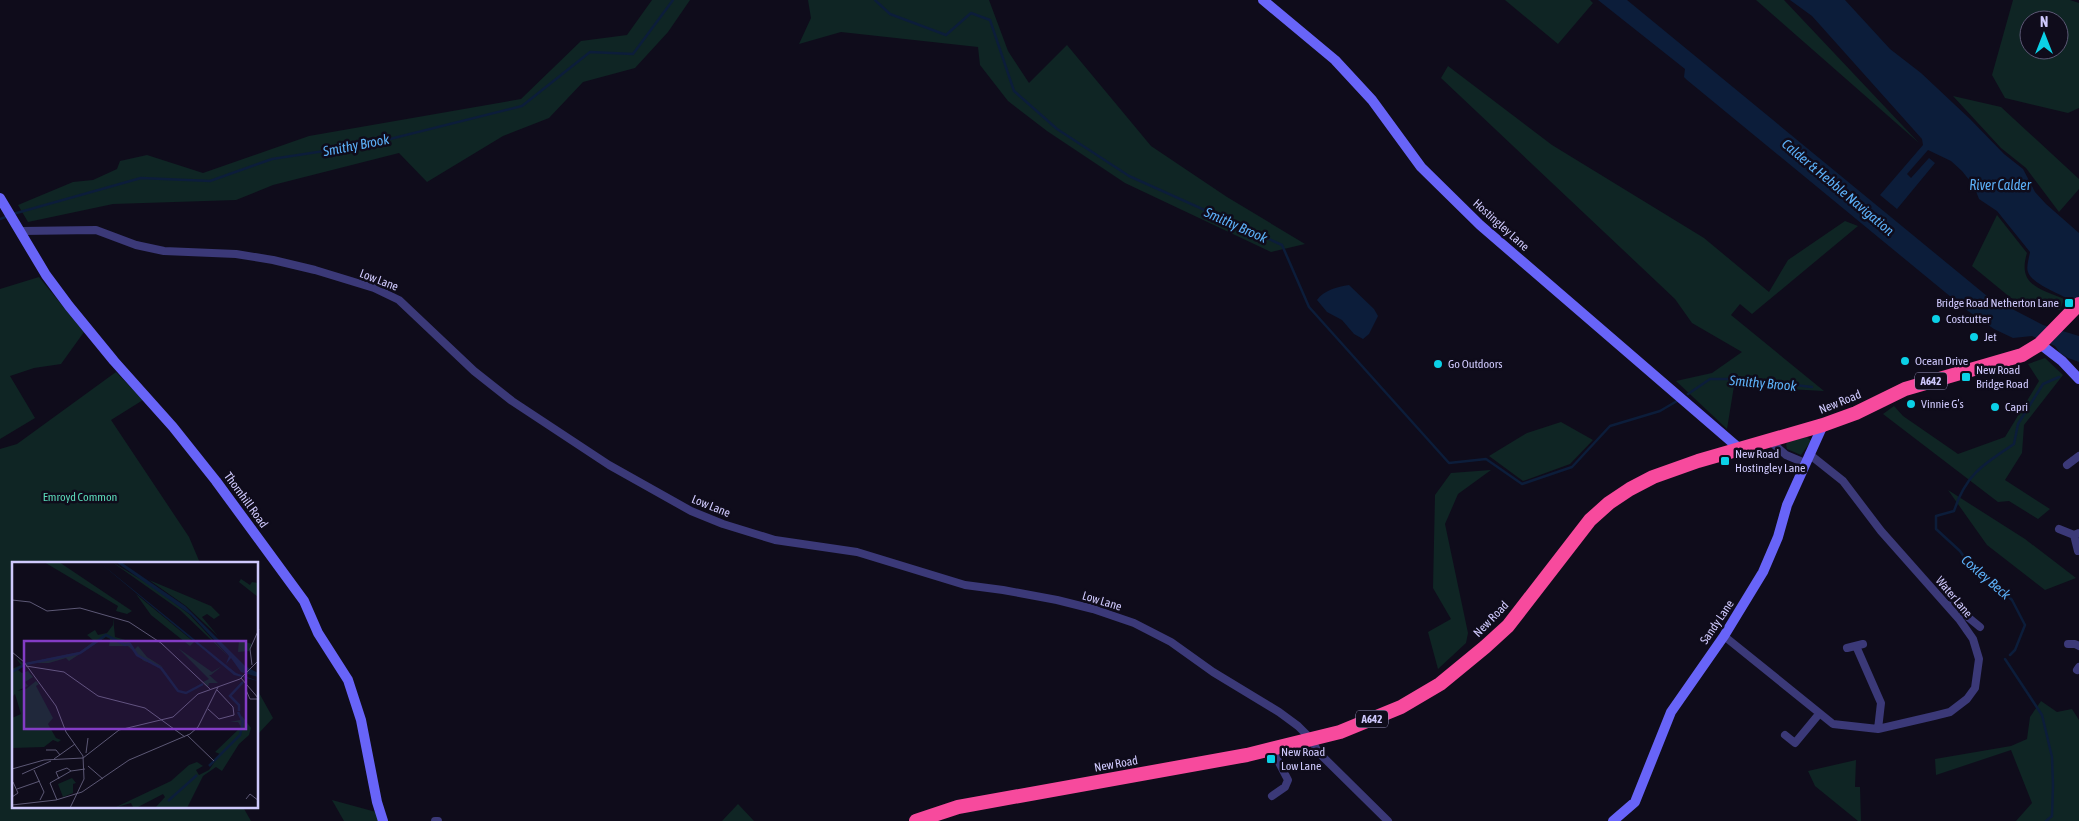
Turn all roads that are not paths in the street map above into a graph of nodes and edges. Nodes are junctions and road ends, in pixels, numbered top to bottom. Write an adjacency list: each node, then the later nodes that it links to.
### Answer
1 (1263, 0): 9 (street, Hostingley Lane)
2 (0, 198): 3 (street, Thornhill Road)
3 (21, 231): 25 (street, Low Lane); 28 (street, Thornhill Road)
4 (2078, 305): 5 (highway, A642)
5 (2040, 344): 6 (street); 7 (highway, New Road / A642)
6 (2079, 379)
7 (1824, 425): 8 (highway, New Road / A642); 11 (street, Sandy Lane)
8 (1771, 442): 9 (highway, New Road / A642); 11 (street, Water Lane)
9 (1741, 450): 25 (highway, New Road / A642)
10 (2079, 457): 12 (street)
11 (1807, 458): 16 (street, Water Lane); 18 (street, Sandy Lane)
12 (2067, 466)
13 (2059, 529): 14 (street)
14 (2077, 534): 15 (street)
15 (2078, 551)
16 (1948, 606): 17 (street); 23 (street, Water Lane)
17 (1980, 627)
18 (1724, 636): 22 (street, Water Lane); 31 (street, Sandy Lane)
19 (2068, 644): 20 (street)
20 (2079, 646)
21 (1847, 648): 23 (street)
22 (1819, 714): 23 (street, Water Lane); 24 (street)
23 (1878, 729)
24 (1785, 735)
25 (1311, 739): 26 (highway, New Road / A642); 30 (street, Low Lane)
26 (1272, 749): 27 (street); 29 (highway, New Road / A642)
27 (1272, 796)
28 (383, 821)
29 (916, 821)
30 (1388, 821)
31 (1613, 821)

